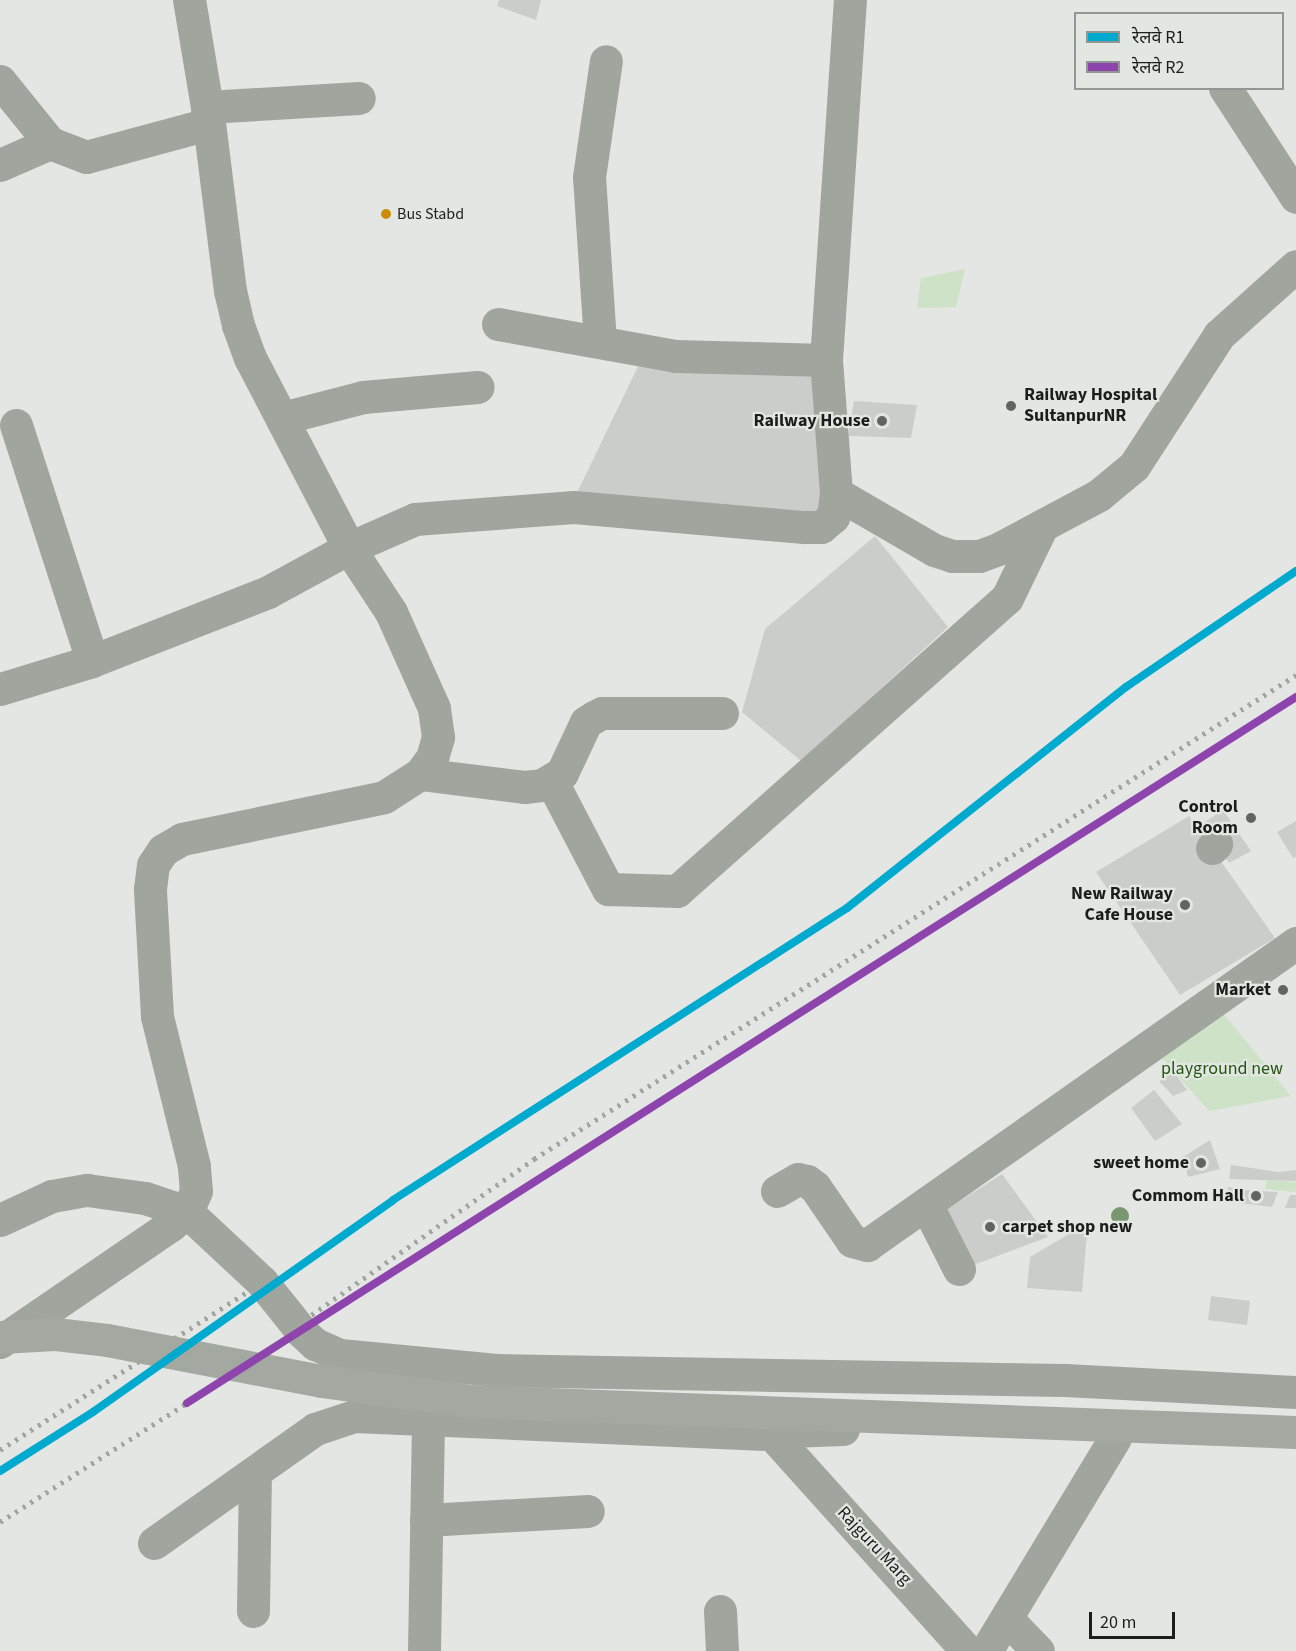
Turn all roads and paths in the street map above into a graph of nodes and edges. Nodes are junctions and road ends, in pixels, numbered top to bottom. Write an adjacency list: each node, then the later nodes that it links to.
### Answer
1 (189, 0): 7 (street)
2 (850, 0): 14 (street)
3 (606, 61): 13 (street)
4 (0, 81): 8 (street)
5 (1226, 90): 10 (street)
6 (359, 98): 7 (street)
7 (208, 116): 8 (street); 16 (street)
8 (50, 143): 9 (street)
9 (0, 165)
10 (1296, 197)
11 (1296, 266): 19 (street)
12 (498, 324): 13 (street)
13 (600, 342): 14 (street)
14 (826, 360): 18 (street)
15 (478, 387): 16 (street)
16 (282, 418): 20 (street)
17 (16, 426): 21 (street)
18 (836, 493): 19 (street); 20 (street)
19 (1042, 526): 25 (street)
20 (349, 548): 21 (street); 24 (street)
21 (92, 661): 22 (street)
22 (0, 689)
23 (722, 713): 25 (street)
24 (420, 774): 25 (street); 29 (street)
25 (552, 782)
26 (1296, 943): 28 (street)
27 (777, 1191): 28 (street)
28 (926, 1204): 31 (street)
29 (187, 1212): 30 (street); 33 (street); 34 (street)
30 (0, 1220)
31 (959, 1269)
32 (0, 1337): 36 (main road, bridge)
33 (0, 1342)
34 (1296, 1392)
35 (428, 1417): 38 (street); 40 (street); 42 (street)
36 (1296, 1432)
37 (1115, 1438): 38 (street); 39 (street); 46 (street)
38 (780, 1439): 49 (street, Rajguru Marg)
39 (1296, 1448)
40 (255, 1472): 43 (street); 44 (street)
41 (588, 1511): 42 (street)
42 (426, 1520): 47 (street)
43 (154, 1543)
44 (253, 1611)
45 (720, 1611): 48 (street)
46 (1008, 1620): 50 (street); 51 (street)
47 (424, 1651)
48 (722, 1651)
49 (967, 1651)
50 (986, 1651)
51 (1038, 1651)

